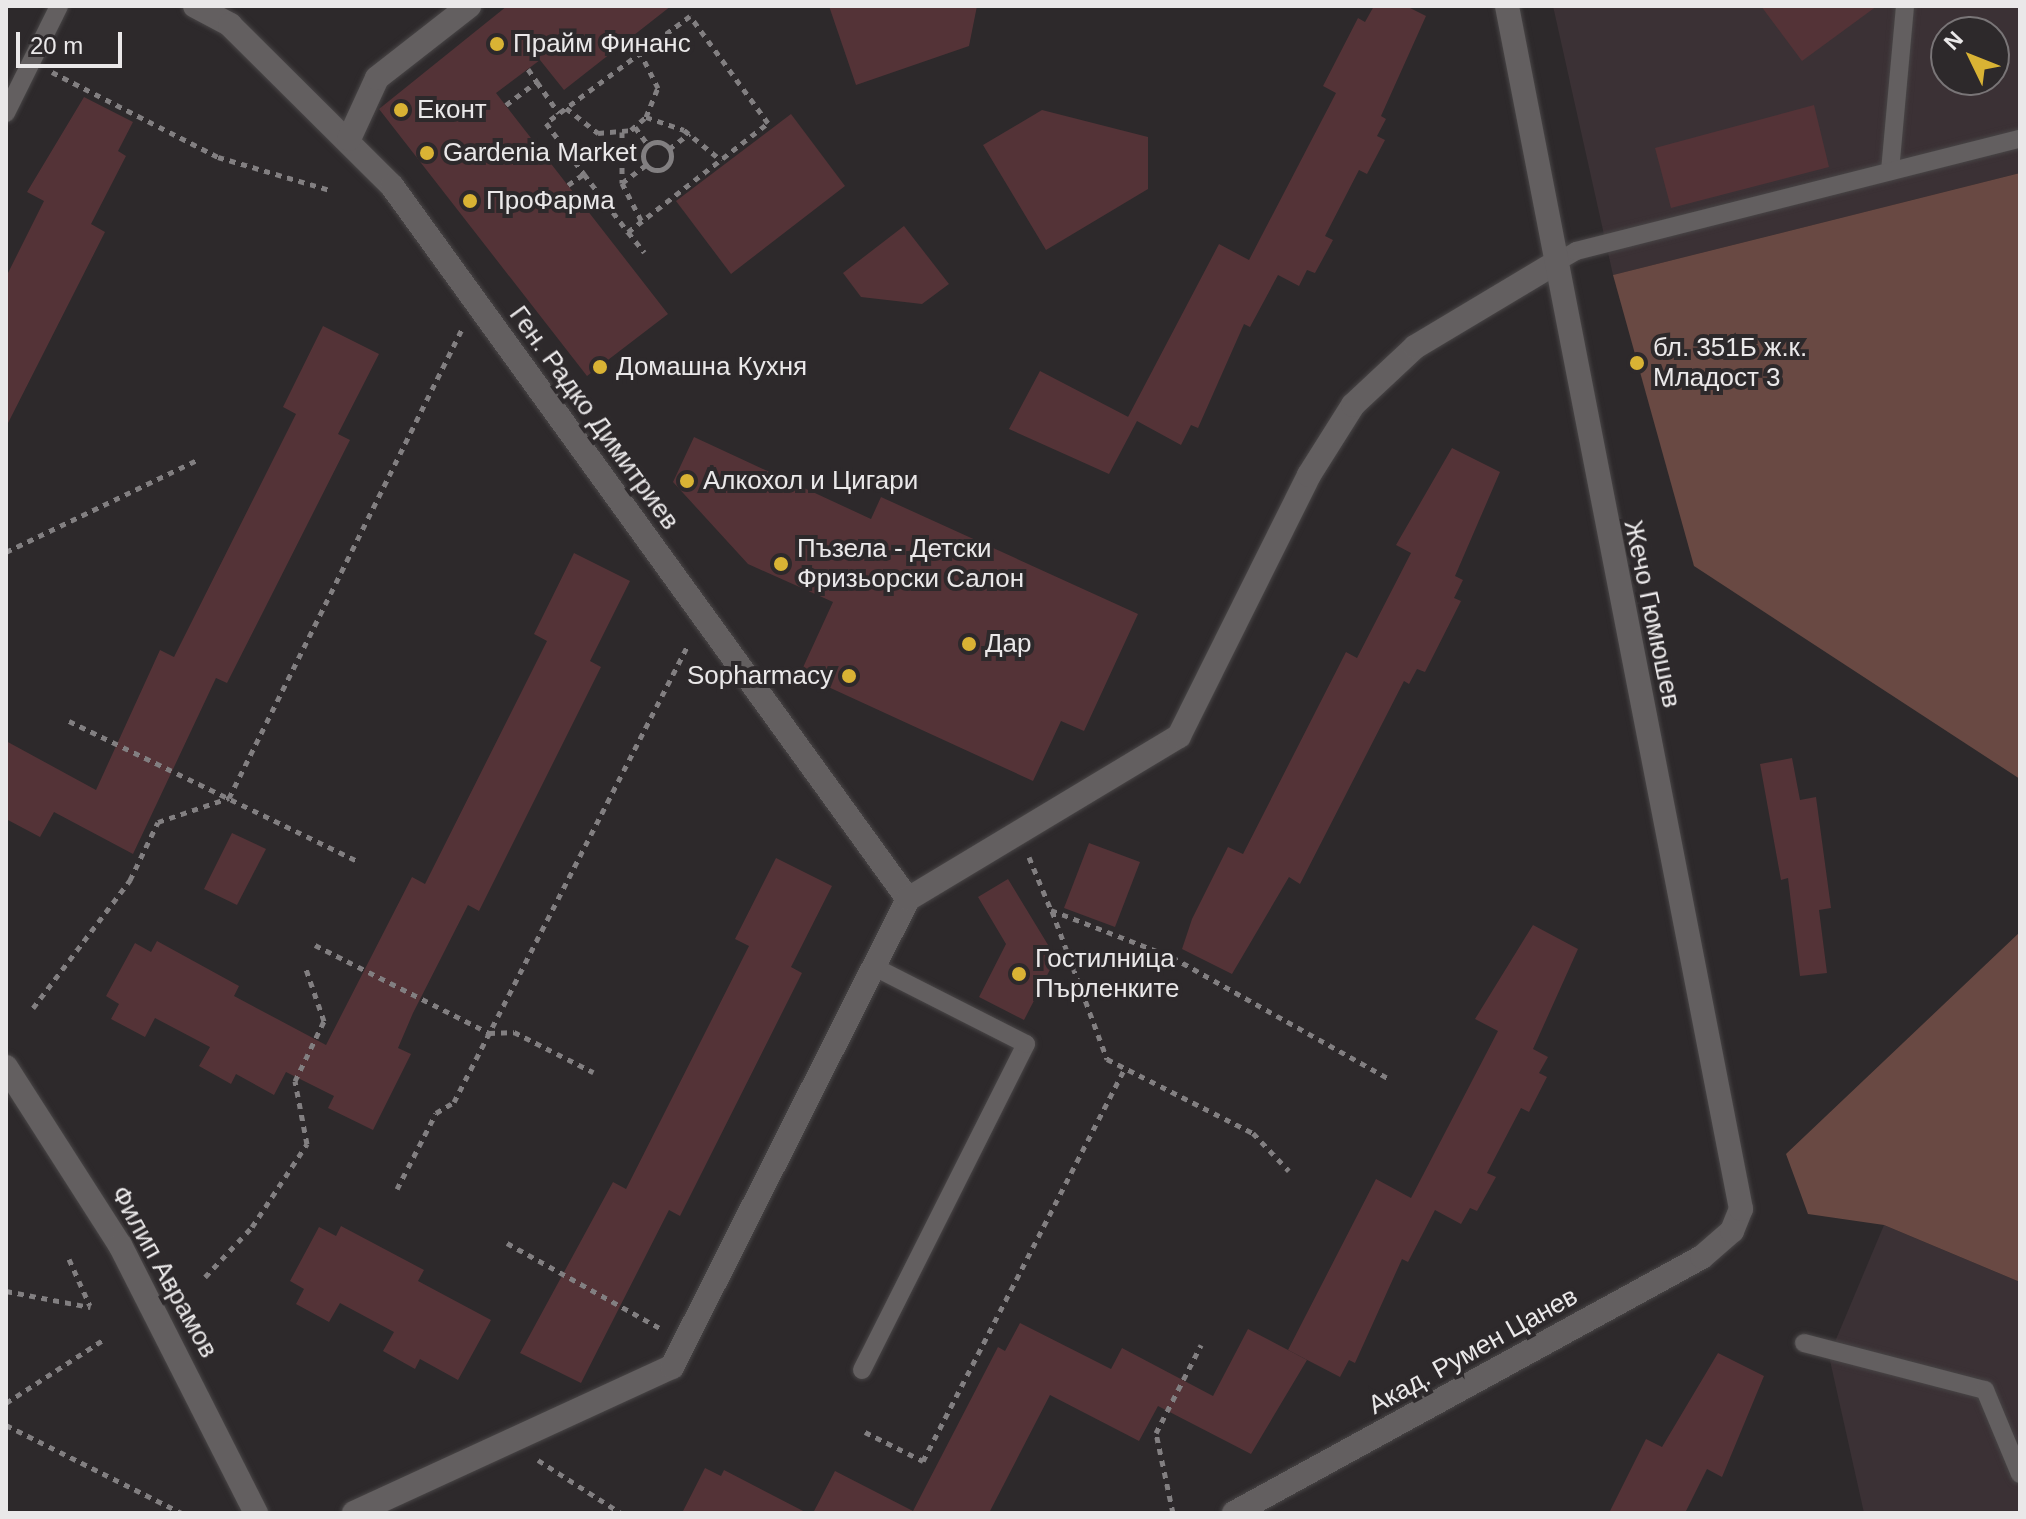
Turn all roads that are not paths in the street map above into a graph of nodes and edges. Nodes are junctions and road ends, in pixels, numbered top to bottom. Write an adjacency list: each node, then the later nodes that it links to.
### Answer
1 (59, 6): 6 (lane)
2 (195, 6): 7 (street, Ген. Радко Димитриев)
3 (469, 6): 7 (street)
4 (1507, 6): 10 (street, Жечо Гюмюшев)
5 (1905, 6): 9 (lane)
6 (6, 113)
7 (349, 139): 11 (street, Ген. Радко Димитриев)
8 (2020, 139): 9 (lane)
9 (1890, 171): 10 (lane)
10 (1552, 265): 11 (street); 14 (street, Жечо Гюмюшев)
11 (908, 899): 12 (street)
12 (874, 967): 16 (lane); 19 (street)
13 (6, 1067): 18 (street, Филип Аврамов)
14 (1732, 1231): 20 (street, Акад. Румен Цанев)
15 (1804, 1343): 17 (lane)
16 (862, 1370)
17 (2020, 1474)
18 (256, 1513)
19 (354, 1513)
20 (1234, 1513)

